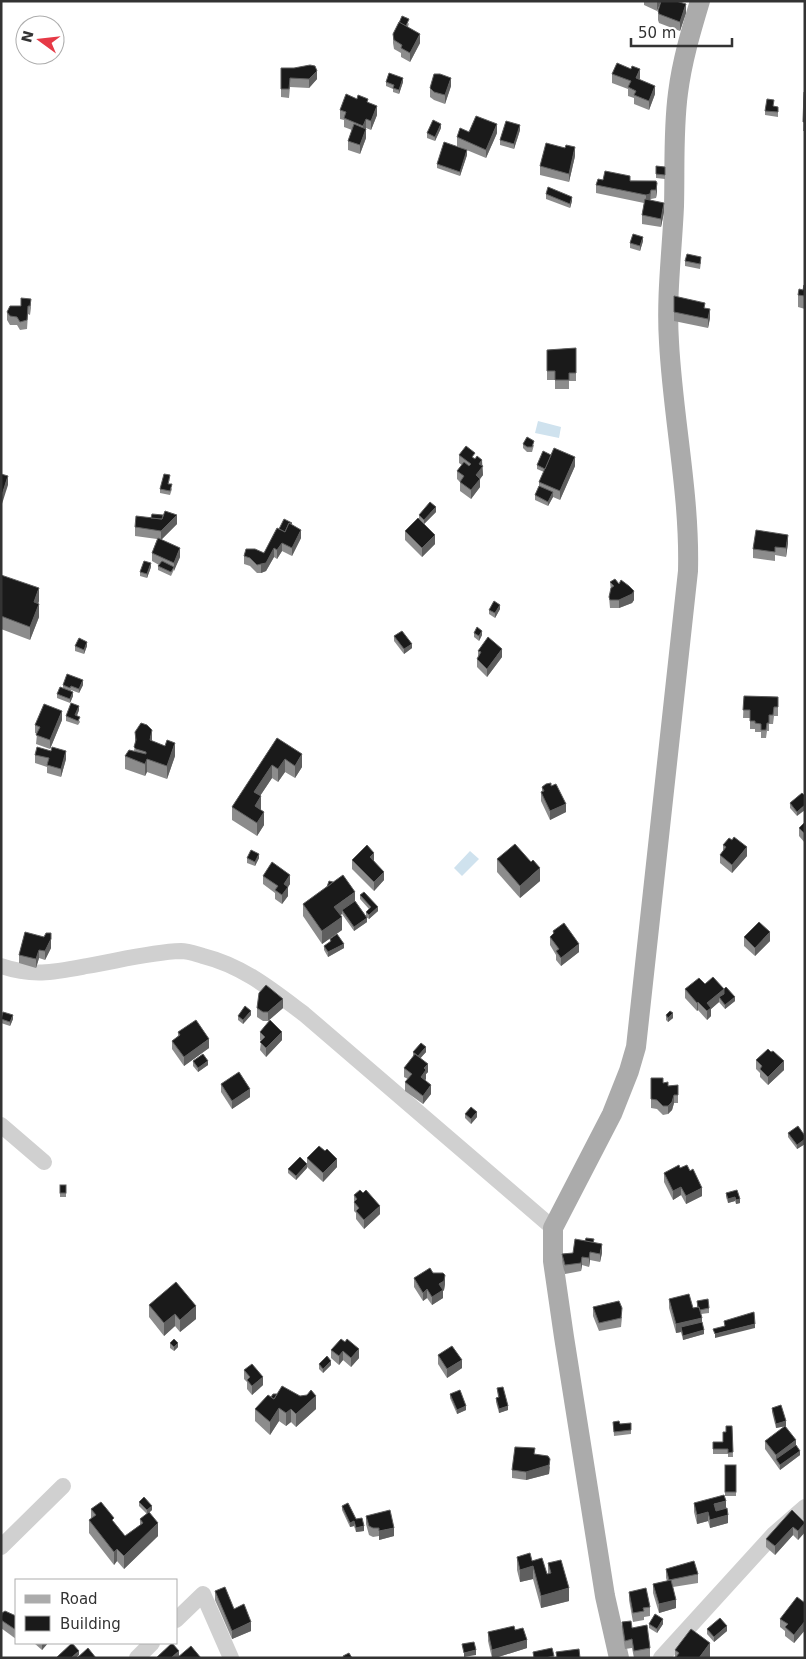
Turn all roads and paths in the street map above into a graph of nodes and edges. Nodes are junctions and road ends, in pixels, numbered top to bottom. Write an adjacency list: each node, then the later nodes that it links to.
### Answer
1 (700, 1): 5 (main road)
2 (1, 966): 5 (street)
3 (1, 1125): 4 (street)
4 (44, 1162)
5 (553, 1228): 13 (main road)
6 (63, 1486): 8 (street)
7 (805, 1507): 14 (street)
8 (1, 1547)
9 (178, 1618): 12 (street)
10 (151, 1644): 11 (street)
11 (137, 1658)
12 (231, 1658)
13 (619, 1658)
14 (661, 1658)

